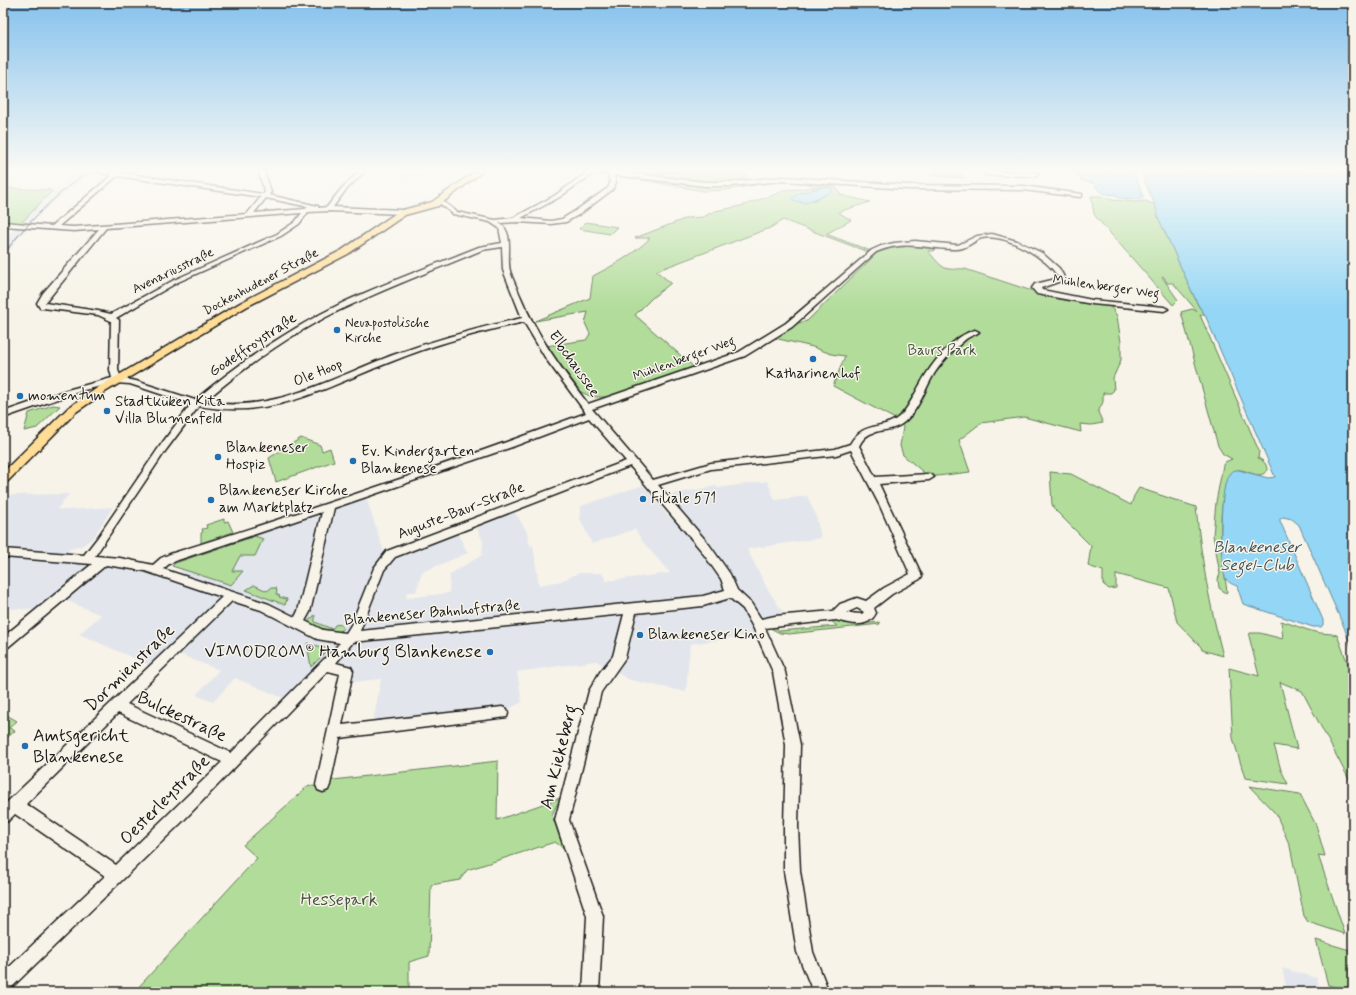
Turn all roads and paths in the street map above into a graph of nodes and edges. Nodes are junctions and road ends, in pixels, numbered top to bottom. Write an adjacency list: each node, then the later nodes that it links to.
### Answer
1 (65, 217): 13 (street)
2 (213, 217): 11 (street)
3 (302, 217): 16 (street, Avenariusstraße)
4 (395, 217): 19 (main road, Dockenhudener Straße)
5 (474, 217): 9 (street)
6 (517, 217): 8 (street)
7 (571, 217): 8 (street)
8 (512, 220): 9 (street); 12 (street)
9 (494, 222): 12 (street)
10 (3, 224): 13 (street)
11 (104, 227): 13 (street); 16 (street)
12 (502, 227): 14 (street, Elbchaussee)
13 (54, 228)
14 (505, 245): 17 (street, Elbchaussee); 21 (street, Godeffroystraße)
15 (1164, 309): 23 (street, Mühlenberger Weg)
16 (112, 317): 19 (street)
17 (526, 319): 21 (street, Ole Hoop); 23 (street, Elbchaussee)
18 (975, 332): 25 (street)
19 (117, 380): 20 (street); 21 (street, Ole Hoop); 22 (main road, Dockenhudener Straße)
20 (60, 395): 22 (street); 24 (street)
21 (196, 404): 33 (street, Godeffroystraße)
22 (72, 410): 28 (main road, Dockenhudener Straße)
23 (589, 411): 26 (street, Elbchaussee); 31 (street, Mühlenberger Weg)
24 (3, 415)
25 (854, 446): 29 (street); 30 (street)
26 (631, 462): 30 (street, Elbchaussee); 41 (street, Auguste-Baur-Straße)
27 (929, 477): 29 (street)
28 (3, 479)
29 (873, 481): 40 (street)
30 (650, 484): 36 (street, Elbchaussee)
31 (329, 506): 35 (street, Mühlenberger Weg); 39 (street)
32 (3, 553): 33 (street, Blankeneser Bahnhofstraße)
33 (87, 559): 34 (street, Blankeneser Bahnhofstraße)
34 (103, 561): 35 (street, Blankeneser Bahnhofstraße); 42 (street)
35 (155, 570): 37 (street, Blankeneser Bahnhofstraße)
36 (732, 593): 38 (street, Blankeneser Bahnhofstraße); 40 (street)
37 (231, 595): 39 (street, Blankeneser Bahnhofstraße); 44 (street, Dormienstraße)
38 (631, 608): 41 (street, Blankeneser Bahnhofstraße); 53 (street, Am Kiekeberg)
39 (297, 624): 41 (street, Blankeneser Bahnhofstraße)
40 (758, 625): 54 (street)
41 (350, 638): 43 (street, Oesterleystraße)
42 (3, 644)
43 (326, 665): 46 (street); 47 (street, Oesterleystraße)
44 (117, 706): 47 (street, Bulckestraße); 49 (street, Dormienstraße)
45 (502, 712): 46 (street)
46 (334, 732): 48 (street)
47 (232, 760): 51 (street, Oesterleystraße)
48 (322, 785)
49 (15, 805): 50 (street, Dormienstraße); 51 (street)
50 (3, 816)
51 (117, 875): 52 (street, Oesterleystraße)
52 (3, 984)
53 (591, 992)
54 (821, 992)

